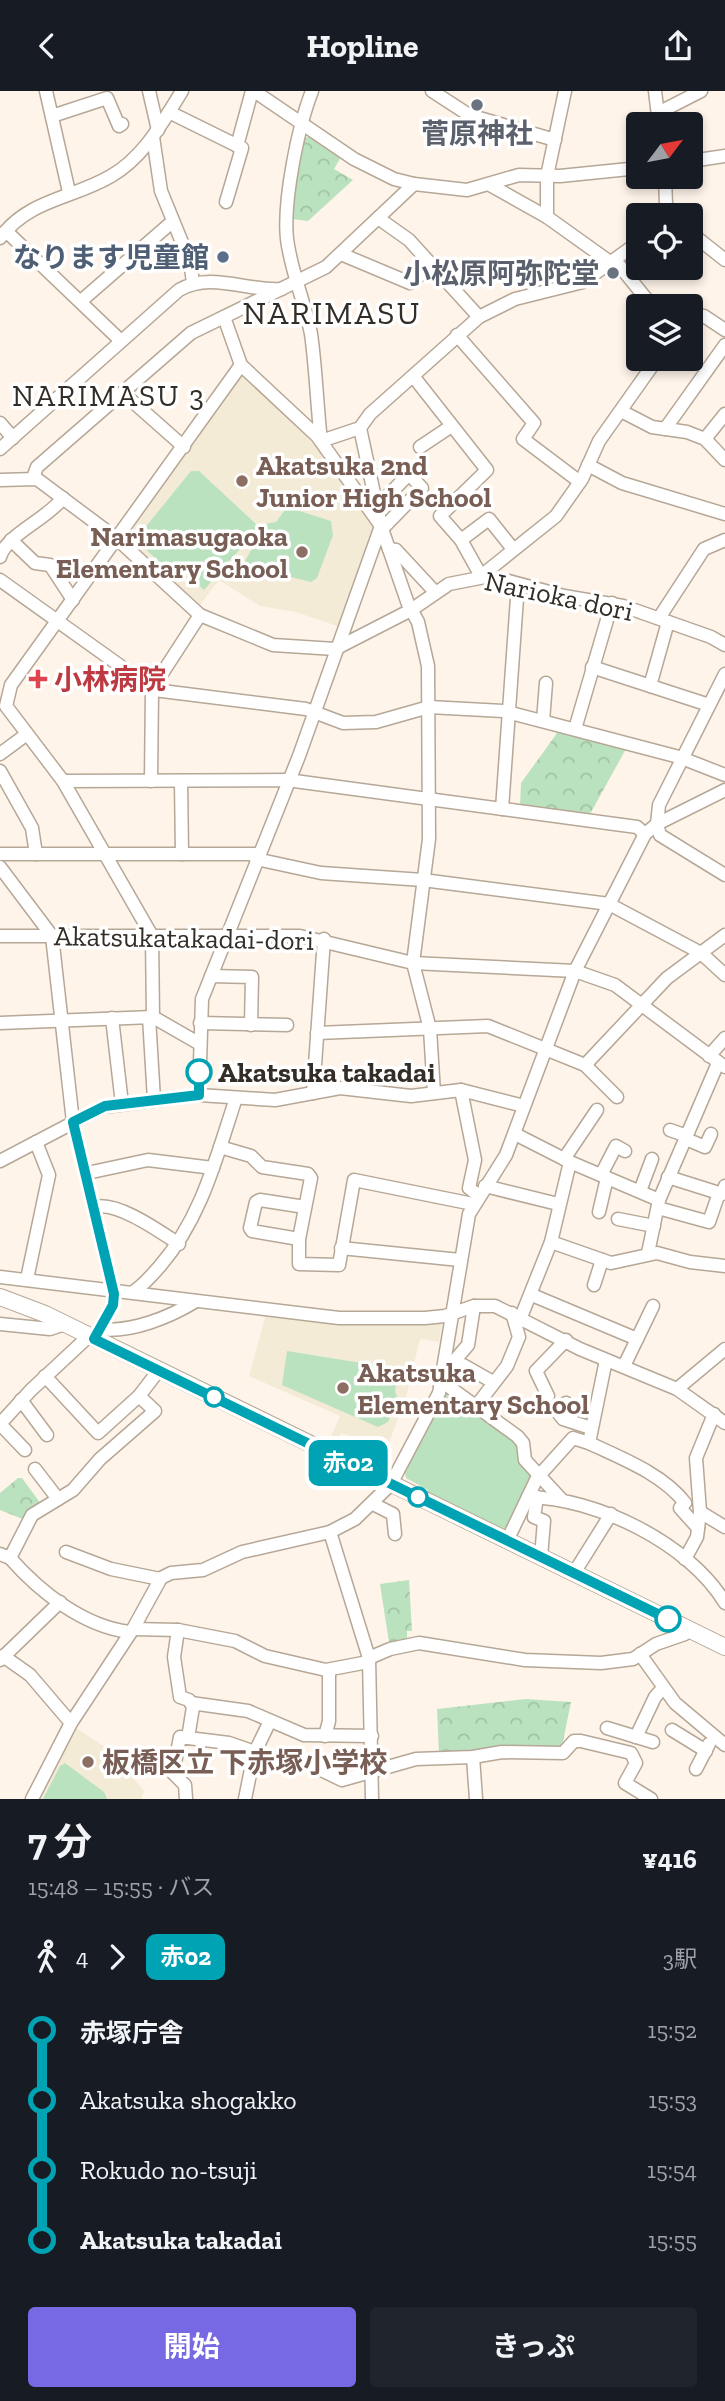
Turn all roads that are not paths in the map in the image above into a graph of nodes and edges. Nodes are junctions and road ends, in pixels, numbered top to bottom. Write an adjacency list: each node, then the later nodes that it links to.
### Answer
1 (46, 91): 13 (street)
2 (149, 91): 16 (street)
3 (182, 91): 10 (street)
4 (253, 91): 15 (street); 18 (street)
5 (312, 91): 15 (street)
6 (432, 91): 17 (street)
7 (565, 91): 17 (street)
8 (655, 91): 11 (street)
9 (701, 91): 12 (street)
10 (169, 112): 16 (street); 18 (street)
11 (657, 112)
12 (669, 112)
13 (52, 116): 14 (street); 25 (street)
14 (122, 124)
15 (302, 125): 23 (street); 38 (street)
16 (155, 134): 25 (street); 29 (street)
17 (555, 140): 22 (street)
18 (237, 146): 26 (street)
19 (725, 156): 20 (street)
20 (704, 159)
21 (626, 169): 22 (street)
22 (547, 176): 24 (street); 27 (street)
23 (414, 184): 24 (street); 28 (street)
24 (490, 185): 27 (street)
25 (69, 192): 30 (street)
26 (226, 202)
27 (547, 217): 35 (street)
28 (378, 218): 33 (street); 36 (street)
29 (172, 222): 37 (street); 40 (street)
30 (3, 234): 40 (street)
31 (703, 243): 34 (street)
32 (626, 251): 35 (street)
33 (341, 254): 36 (street); 38 (street)
34 (725, 260)
35 (613, 261): 39 (street); 43 (street)
36 (432, 265): 43 (street)
37 (193, 282): 38 (street); 46 (street)
38 (292, 287): 42 (street); 60 (street)
39 (642, 294)
40 (80, 301): 46 (street)
41 (703, 316): 44 (street)
42 (224, 317): 48 (street); 51 (street)
43 (480, 317): 45 (street)
44 (725, 330)
45 (457, 335): 50 (street); 68 (street)
46 (121, 341): 58 (street)
47 (725, 345): 57 (street)
48 (241, 365): 60 (street); 61 (street)
49 (649, 371): 52 (street)
50 (413, 376): 55 (street); 56 (street)
51 (123, 393): 61 (street); 66 (street)
52 (621, 411): 57 (street); 65 (street)
53 (725, 414): 59 (street)
54 (0, 423): 58 (street)
55 (450, 426): 62 (street); 75 (street)
56 (360, 428): 60 (street); 70 (street)
57 (665, 429): 59 (street)
58 (13, 438): 63 (street)
59 (705, 439): 64 (street)
60 (321, 441): 72 (street)
61 (184, 447): 73 (street)
62 (420, 447)
63 (0, 449)
64 (725, 460)
65 (588, 465): 68 (street); 71 (street)
66 (33, 478): 67 (street); 69 (street)
67 (0, 480)
68 (580, 482): 78 (street)
69 (63, 498): 73 (street); 74 (street)
70 (377, 507): 72 (street); 72 (street)
71 (725, 514)
72 (381, 528): 77 (street); 91 (street)
73 (118, 539): 84 (street); 87 (street)
74 (11, 540): 79 (street); 84 (street)
75 (461, 540): 78 (street); 80 (street)
76 (725, 540): 88 (street)
77 (389, 549): 83 (street); 86 (street)
78 (513, 549): 80 (street)
79 (0, 557)
80 (481, 576): 82 (street, Narioka dori); 83 (street, Narioka dori)
81 (0, 580): 89 (street)
82 (518, 583): 85 (street, Narioka dori); 101 (street)
83 (435, 592): 86 (street, Narioka dori)
84 (73, 600): 89 (street)
85 (611, 603): 88 (street, Narioka dori); 92 (street)
86 (411, 610): 91 (street, Narioka dori); 99 (street)
87 (200, 615): 91 (street); 96 (street)
88 (664, 620): 90 (street, Narioka dori); 95 (street)
89 (57, 622): 96 (street); 98 (street)
90 (725, 645)
91 (335, 649): 100 (street)
92 (592, 667): 95 (street); 103 (street)
93 (725, 674): 97 (street)
94 (547, 683): 102 (street)
95 (650, 686): 97 (street)
96 (152, 689): 100 (street); 111 (street)
97 (709, 705): 106 (street)
98 (3, 706): 104 (street)
99 (429, 707): 100 (street); 101 (street); 114 (street)
100 (314, 712): 109 (street)
101 (508, 712): 102 (street); 115 (street)
102 (543, 721): 103 (street)
103 (575, 730): 106 (street)
104 (27, 734): 105 (street); 110 (street)
105 (0, 754)
106 (683, 758): 108 (street); 116 (street)
107 (0, 771): 119 (street)
108 (725, 775)
109 (287, 780): 112 (street); 114 (street); 122 (street)
110 (63, 781): 111 (street); 120 (street)
111 (151, 781): 112 (street)
112 (181, 781): 121 (street)
113 (725, 790): 116 (street)
114 (430, 799): 115 (street); 125 (street)
115 (502, 809): 117 (street)
116 (657, 824): 117 (street); 124 (street)
117 (645, 834): 126 (street)
118 (0, 854): 119 (street)
119 (36, 854): 120 (street)
120 (105, 854): 121 (street); 130 (street)
121 (182, 854): 122 (street)
122 (257, 856): 125 (street); 131 (street)
123 (0, 867): 129 (street)
124 (725, 875)
125 (423, 880): 126 (street); 134 (street)
126 (609, 904): 133 (street); 135 (street)
127 (725, 935): 133 (street)
128 (0, 936): 129 (street, Akatsukatakadai-dori)
129 (52, 936): 130 (street, Akatsukatakadai-dori); 141 (street)
130 (152, 936): 131 (street, Akatsukatakadai-dori); 139 (street)
131 (226, 936): 132 (street, Akatsukatakadai-dori); 137 (street)
132 (324, 939): 134 (street, Akatsukatakadai-dori); 147 (street)
133 (701, 953): 136 (street); 138 (street)
134 (413, 963): 135 (street, Akatsukatakadai-dori); 146 (street)
135 (575, 971): 138 (street, Akatsukatakadai-dori); 150 (street)
136 (725, 975)
137 (211, 976): 143 (street); 144 (street)
138 (642, 1006): 151 (street, Akatsukatakadai-dori); 152 (street)
139 (151, 1017): 140 (street); 149 (street); 159 (street)
140 (112, 1019): 141 (street); 160 (street)
141 (62, 1021): 142 (street); 163 (street)
142 (0, 1023)
143 (200, 1023): 144 (street); 149 (street)
144 (251, 1025): 145 (street)
145 (287, 1025)
146 (430, 1029): 147 (street); 150 (street); 155 (street)
147 (317, 1033): 154 (street)
148 (725, 1038): 151 (street)
149 (200, 1044): 156 (street)
150 (547, 1048): 152 (street); 161 (street)
151 (717, 1062): 167 (street)
152 (585, 1065): 157 (street)
153 (461, 1090): 155 (street); 161 (street); 180 (street)
154 (313, 1093): 155 (street); 158 (street)
155 (435, 1093)
156 (199, 1095): 158 (street); 159 (street)
157 (617, 1097)
158 (236, 1098): 169 (street)
159 (154, 1100): 160 (street)
160 (122, 1104): 163 (street)
161 (524, 1106): 165 (street)
162 (597, 1110): 173 (street)
163 (73, 1122): 168 (street); 175 (street)
164 (670, 1130): 167 (street)
165 (514, 1134): 173 (street); 180 (street)
166 (711, 1134): 167 (street)
167 (686, 1138): 177 (street)
168 (36, 1142): 172 (street); 197 (street)
169 (220, 1147): 174 (street); 184 (street)
170 (625, 1151): 176 (street)
171 (652, 1159): 179 (street)
172 (0, 1161)
173 (567, 1161): 176 (street); 181 (street)
174 (213, 1168): 175 (street); 190 (street)
175 (87, 1173): 183 (street)
176 (604, 1177): 179 (street); 185 (street)
177 (668, 1177): 178 (street); 182 (street)
178 (722, 1190): 182 (street)
179 (639, 1191): 182 (street)
180 (479, 1195): 181 (street); 191 (street); 193 (street)
181 (558, 1204): 189 (street)
182 (659, 1204): 187 (street)
183 (95, 1207): 190 (street); 199 (street)
184 (305, 1207): 188 (street); 188 (street)
185 (599, 1212)
186 (618, 1219): 187 (street)
187 (654, 1226): 192 (street)
188 (299, 1239): 191 (street)
189 (551, 1242): 194 (street); 201 (street)
190 (179, 1244): 200 (street)
191 (341, 1248): 193 (street)
192 (648, 1253): 194 (street); 195 (street)
193 (460, 1260): 206 (street)
194 (602, 1260): 198 (street)
195 (725, 1266)
196 (0, 1277): 197 (street)
197 (27, 1279): 199 (street)
198 (594, 1285)
199 (113, 1290): 200 (street); 210 (street)
200 (133, 1292): 203 (street)
201 (532, 1296): 207 (street); 211 (street)
202 (0, 1297): 209 (main road)
203 (196, 1301): 206 (street); 210 (street)
204 (474, 1306): 206 (street); 207 (street); 214 (street)
205 (653, 1306): 211 (street)
206 (451, 1314): 219 (street)
207 (516, 1315): 212 (street); 220 (street)
208 (0, 1324): 209 (street)
209 (65, 1324): 210 (main road)
210 (94, 1335): 217 (main road); 218 (street)
211 (637, 1339): 216 (street)
212 (566, 1340): 215 (street); 223 (street)
213 (725, 1349): 221 (street)
214 (462, 1360): 219 (street); 220 (street)
215 (606, 1360): 216 (street); 230 (street)
216 (624, 1366): 221 (street)
217 (159, 1370): 222 (street); 238 (main road)
218 (45, 1377): 222 (street); 224 (street)
219 (441, 1378): 226 (street); 238 (street)
220 (494, 1382): 226 (street)
221 (677, 1389): 227 (street)
222 (139, 1396): 240 (street)
223 (548, 1396)
224 (21, 1400): 229 (street); 232 (street)
225 (566, 1403): 230 (street)
226 (477, 1405): 237 (street)
227 (713, 1414): 228 (street); 243 (street)
228 (725, 1423)
229 (0, 1424): 235 (street)
230 (591, 1428): 234 (street)
231 (560, 1433): 233 (street)
232 (47, 1435)
233 (573, 1439): 234 (street); 237 (street)
234 (589, 1443): 246 (street)
235 (25, 1450)
236 (35, 1469): 240 (street)
237 (539, 1475): 239 (street); 241 (street)
238 (391, 1484): 242 (street); 249 (main road)
239 (533, 1497): 241 (street); 249 (street); 252 (street)
240 (58, 1499): 251 (street)
241 (562, 1500): 244 (street)
242 (373, 1504): 247 (street); 248 (street)
243 (700, 1512): 245 (street); 246 (street)
244 (611, 1514): 253 (street); 254 (street)
245 (725, 1527)
246 (698, 1528): 253 (street)
247 (329, 1532): 255 (street); 264 (street)
248 (395, 1534)
249 (507, 1541): 252 (main road)
250 (66, 1552): 255 (street)
251 (5, 1556): 256 (street)
252 (541, 1557): 254 (main road)
253 (685, 1559): 257 (street)
254 (574, 1573): 258 (main road)
255 (160, 1579): 260 (street)
256 (60, 1602): 260 (street); 263 (street)
257 (725, 1602)
258 (688, 1629): 261 (main road); 262 (street)
259 (178, 1630): 260 (street); 265 (street); 267 (street)
260 (131, 1631): 269 (street)
261 (725, 1647)
262 (640, 1654): 264 (street); 266 (street)
263 (2, 1659): 269 (street)
264 (369, 1660): 265 (street); 273 (street)
265 (329, 1670): 272 (street)
266 (663, 1688): 274 (street); 275 (street)
267 (191, 1703): 268 (street); 276 (street)
268 (270, 1721): 272 (street); 280 (street)
269 (71, 1723): 284 (street)
270 (607, 1728): 274 (street)
271 (672, 1730): 279 (street)
272 (325, 1736): 273 (street)
273 (372, 1736): 283 (street)
274 (636, 1737): 277 (street)
275 (713, 1737): 278 (street); 279 (street)
276 (188, 1738): 280 (street); 285 (street)
277 (653, 1742)
278 (725, 1745)
279 (706, 1751): 282 (street)
280 (256, 1752): 283 (street); 286 (street)
281 (473, 1757): 283 (street); 288 (street); 289 (street)
282 (696, 1769)
283 (373, 1774): 287 (street)
284 (32, 1799)
285 (186, 1799)
286 (245, 1799)
287 (372, 1799)
288 (476, 1799)
289 (651, 1799)

